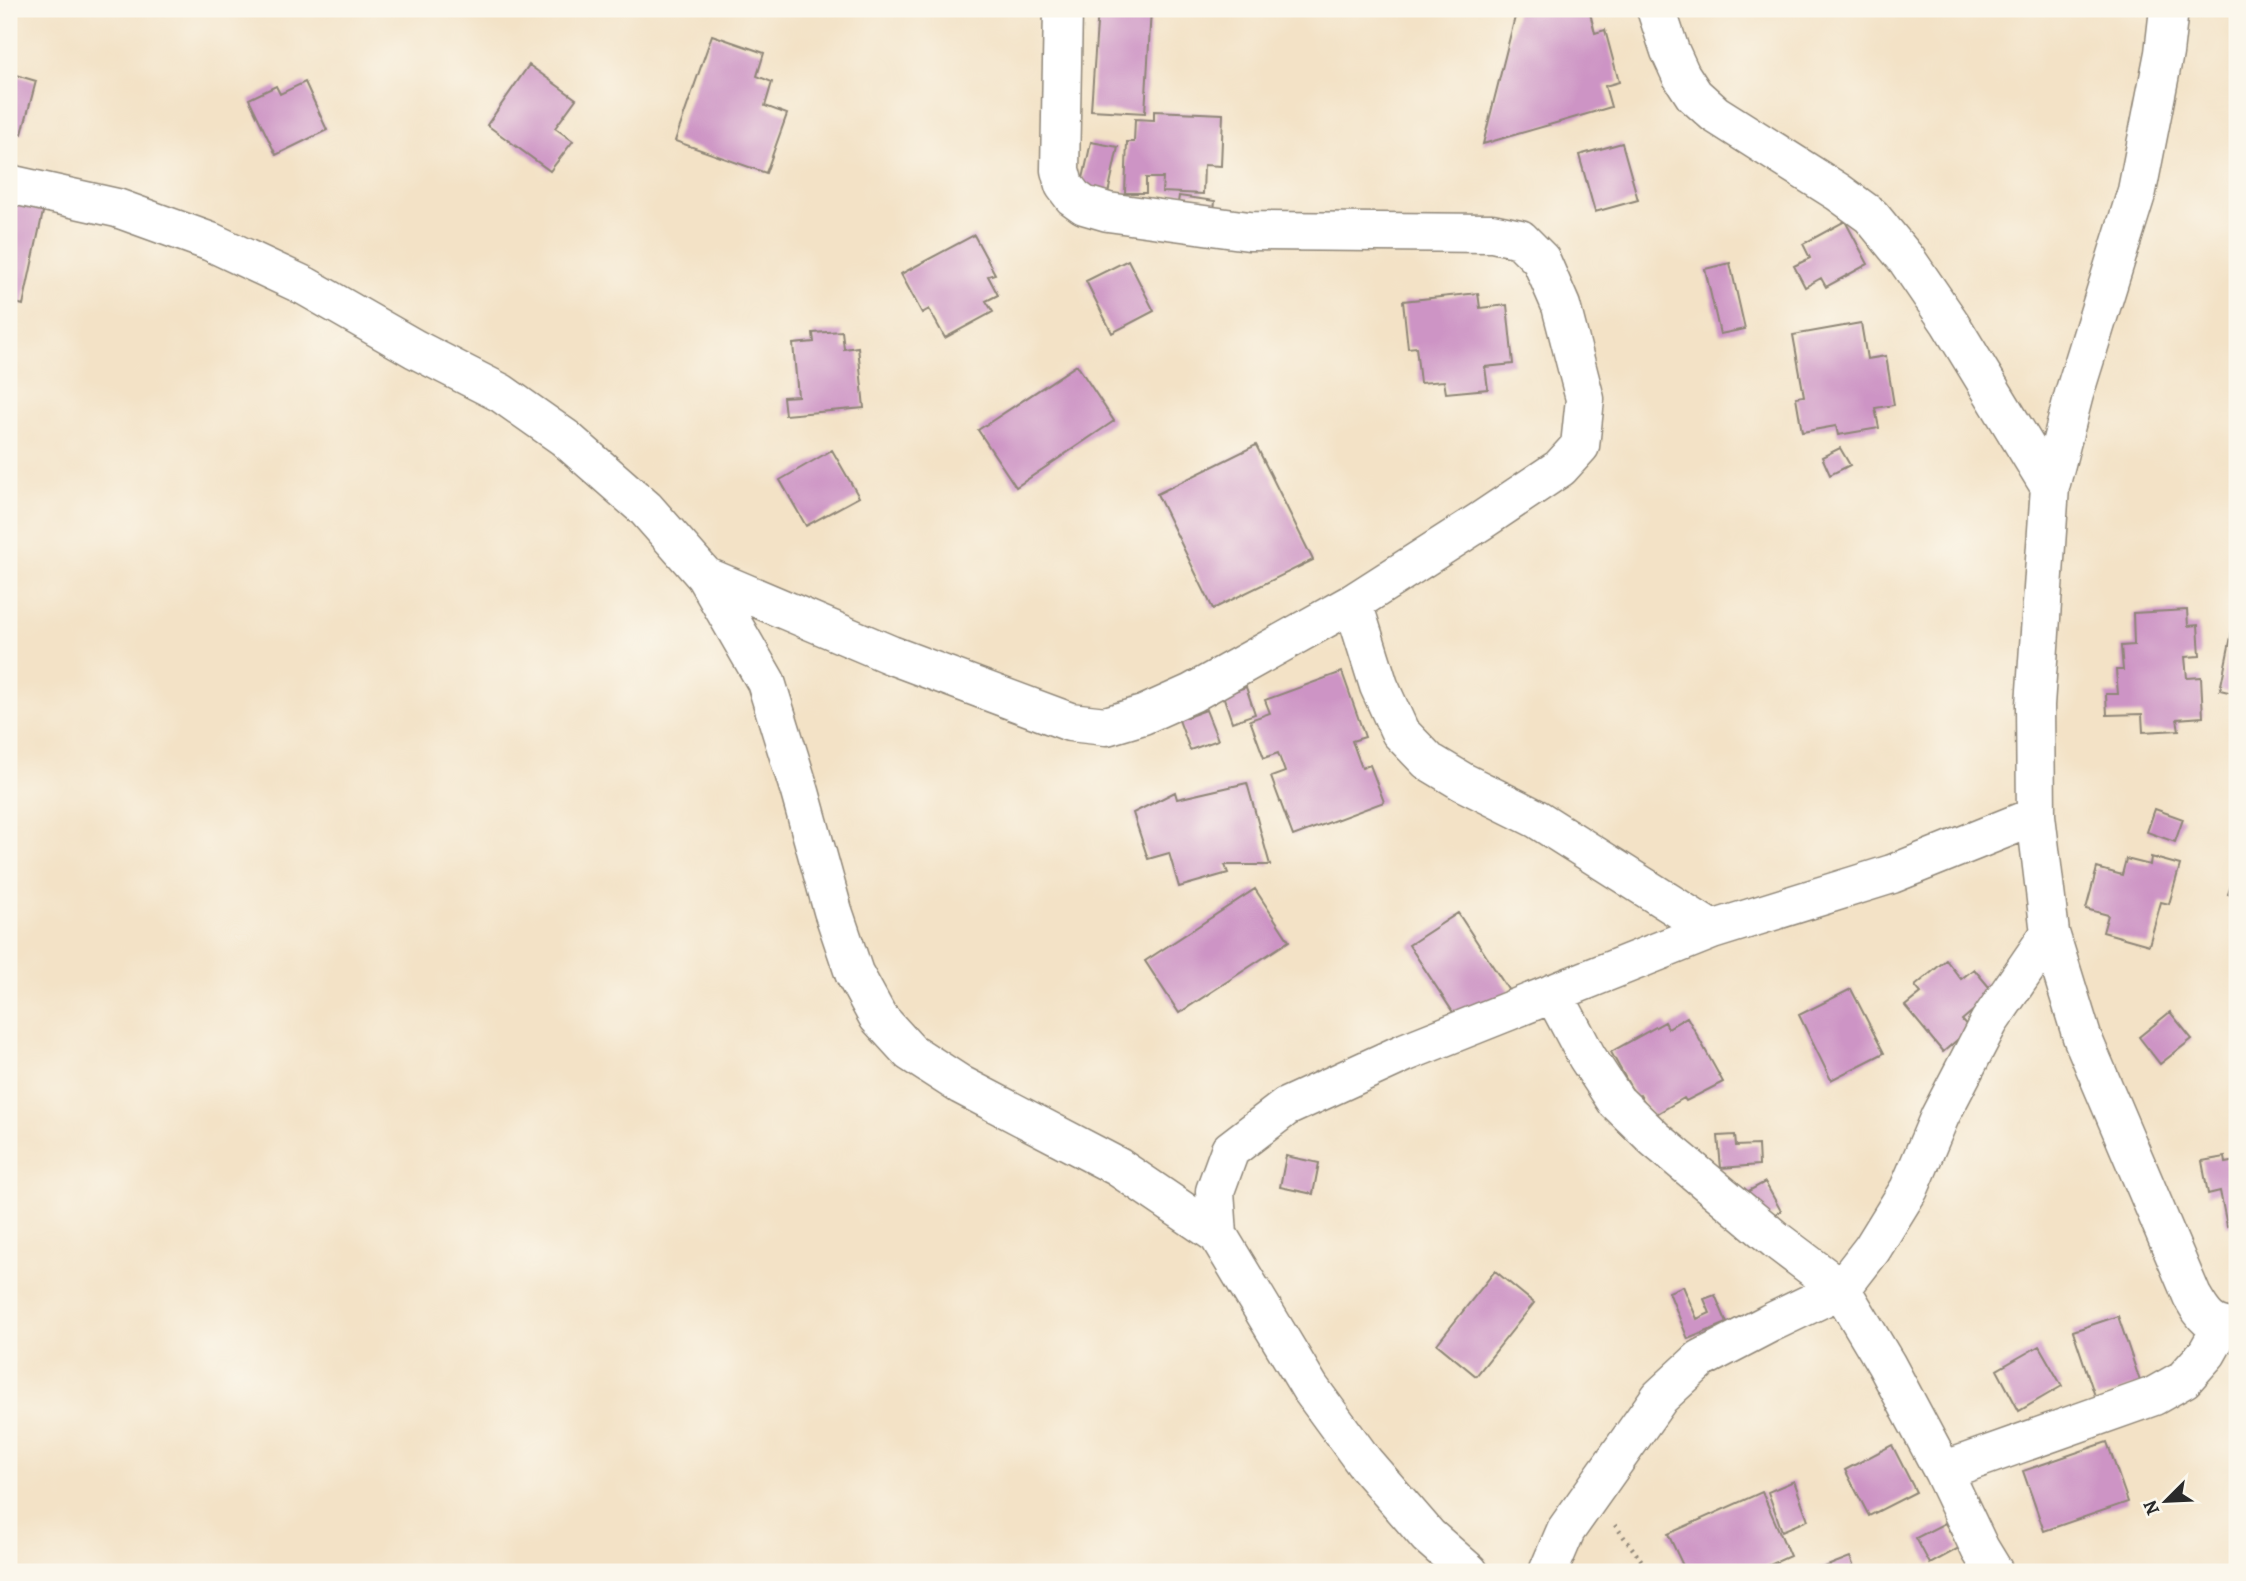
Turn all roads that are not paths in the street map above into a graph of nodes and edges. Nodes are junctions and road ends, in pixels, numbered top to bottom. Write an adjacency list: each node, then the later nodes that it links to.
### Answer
1 (1063, 9): 7 (street)
2 (1656, 9): 5 (street)
3 (2169, 9): 5 (street)
4 (9, 184): 6 (street)
5 (2050, 487): 8 (street)
6 (705, 576): 7 (street); 12 (street)
7 (1353, 603): 9 (street)
8 (2036, 816): 9 (street); 10 (street)
9 (1712, 930): 11 (street)
10 (2050, 933): 13 (street); 14 (street)
11 (1553, 993): 12 (street); 13 (street)
12 (1218, 1234): 16 (street)
13 (1841, 1289): 15 (street); 17 (street)
14 (2229, 1328): 15 (street)
15 (1943, 1471): 18 (street)
16 (1469, 1572)
17 (1548, 1572)
18 (1994, 1572)

